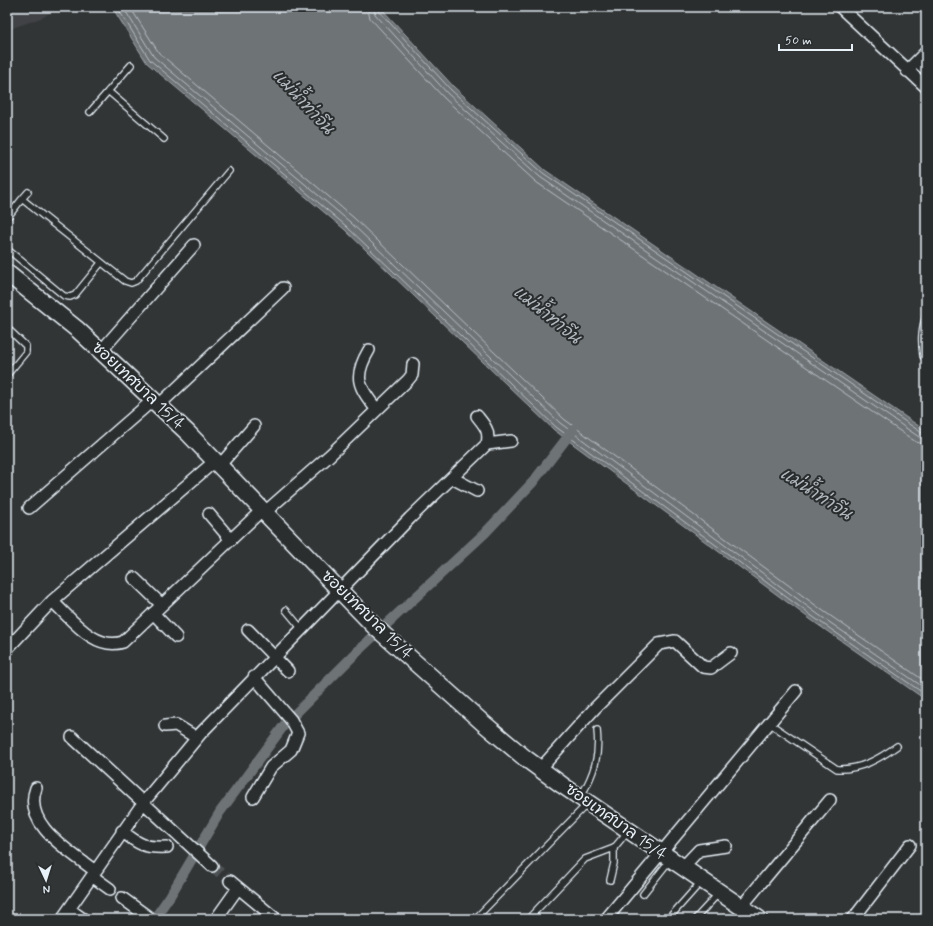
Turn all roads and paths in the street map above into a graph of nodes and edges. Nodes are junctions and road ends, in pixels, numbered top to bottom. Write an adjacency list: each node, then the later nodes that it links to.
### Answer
1 (840, 7): 4 (street)
2 (926, 52): 4 (street)
3 (131, 65): 7 (lane)
4 (911, 67): 5 (lane); 6 (street)
5 (926, 73)
6 (926, 88)
7 (108, 91): 8 (lane); 9 (lane)
8 (90, 112)
9 (164, 139)
10 (229, 171): 16 (lane)
11 (28, 192): 12 (lane)
12 (22, 199): 13 (lane); 16 (lane)
13 (7, 218)
14 (194, 245): 22 (street)
15 (7, 249): 16 (lane)
16 (101, 263)
17 (7, 273): 22 (street, ซอยเทศบาล 15/4)
18 (283, 288): 26 (street)
19 (926, 315): 23 (lane)
20 (7, 328): 25 (lane)
21 (369, 350): 27 (street)
22 (101, 351): 26 (street, ซอยเทศบาล 15/4)
23 (923, 356)
24 (413, 364): 27 (street)
25 (7, 375)
26 (156, 403): 32 (street, ซอยเทศบาล 15/4); 35 (street)
27 (377, 410): 36 (street)
28 (477, 416): 31 (street)
29 (254, 426): 32 (street)
30 (511, 441): 31 (street)
31 (487, 444): 33 (street)
32 (217, 463): 36 (street, ซอยเทศบาล 15/4); 41 (street)
33 (452, 478): 34 (street); 40 (street)
34 (477, 491)
35 (29, 508)
36 (263, 511): 38 (street); 40 (street, ซอยเทศบาล 15/4)
37 (209, 514): 38 (street)
38 (231, 540): 42 (street)
39 (134, 578): 42 (street)
40 (339, 589): 45 (street); 60 (street, ซอยเทศบาล 15/4)
41 (52, 600): 44 (street); 48 (street)
42 (162, 605): 44 (street)
43 (286, 610): 45 (lane)
44 (153, 613): 47 (street)
45 (301, 628): 50 (street)
46 (248, 630): 50 (street)
47 (176, 637)
48 (7, 649)
49 (730, 652): 60 (street)
50 (274, 656): 51 (street); 52 (street)
51 (288, 671)
52 (254, 677): 58 (street); 62 (street)
53 (796, 691): 54 (street)
54 (769, 723): 59 (lane); 72 (street)
55 (164, 726): 58 (street)
56 (597, 730): 63 (lane)
57 (72, 737): 65 (street)
58 (197, 738): 65 (street)
59 (897, 746)
60 (540, 769): 63 (street, ซอยเทศบาล 15/4)
61 (36, 788): 74 (street)
62 (253, 797)
63 (584, 800): 67 (street, ซอยเทศบาล 15/4); 88 (lane)
64 (830, 800): 82 (street)
65 (143, 803): 66 (street); 73 (street)
66 (122, 831): 70 (street); 74 (street)
67 (628, 831): 71 (lane); 72 (street, ซอยเทศบาล 15/4)
68 (910, 845): 93 (street)
69 (726, 846): 72 (street)
70 (167, 847)
71 (614, 848): 75 (lane); 89 (lane)
72 (671, 861): 76 (street, ซอยเทศบาล 15/4); 79 (lane); 90 (street)
73 (208, 863)
74 (93, 874): 77 (street); 81 (street)
75 (610, 880)
76 (702, 881): 78 (street, ซอยเทศบาล 15/4); 91 (lane)
77 (110, 889)
78 (719, 892): 82 (street, ซอยเทศบาล 15/4); 92 (lane)
79 (643, 894)
80 (122, 898): 85 (street)
81 (69, 909): 83 (street); 84 (street)
82 (748, 914)
83 (62, 919)
84 (83, 919)
85 (151, 919)
86 (216, 919): 87 (street)
87 (276, 919)
88 (474, 919)
89 (528, 919)
90 (606, 919)
91 (668, 919)
92 (695, 919)
93 (853, 919)

